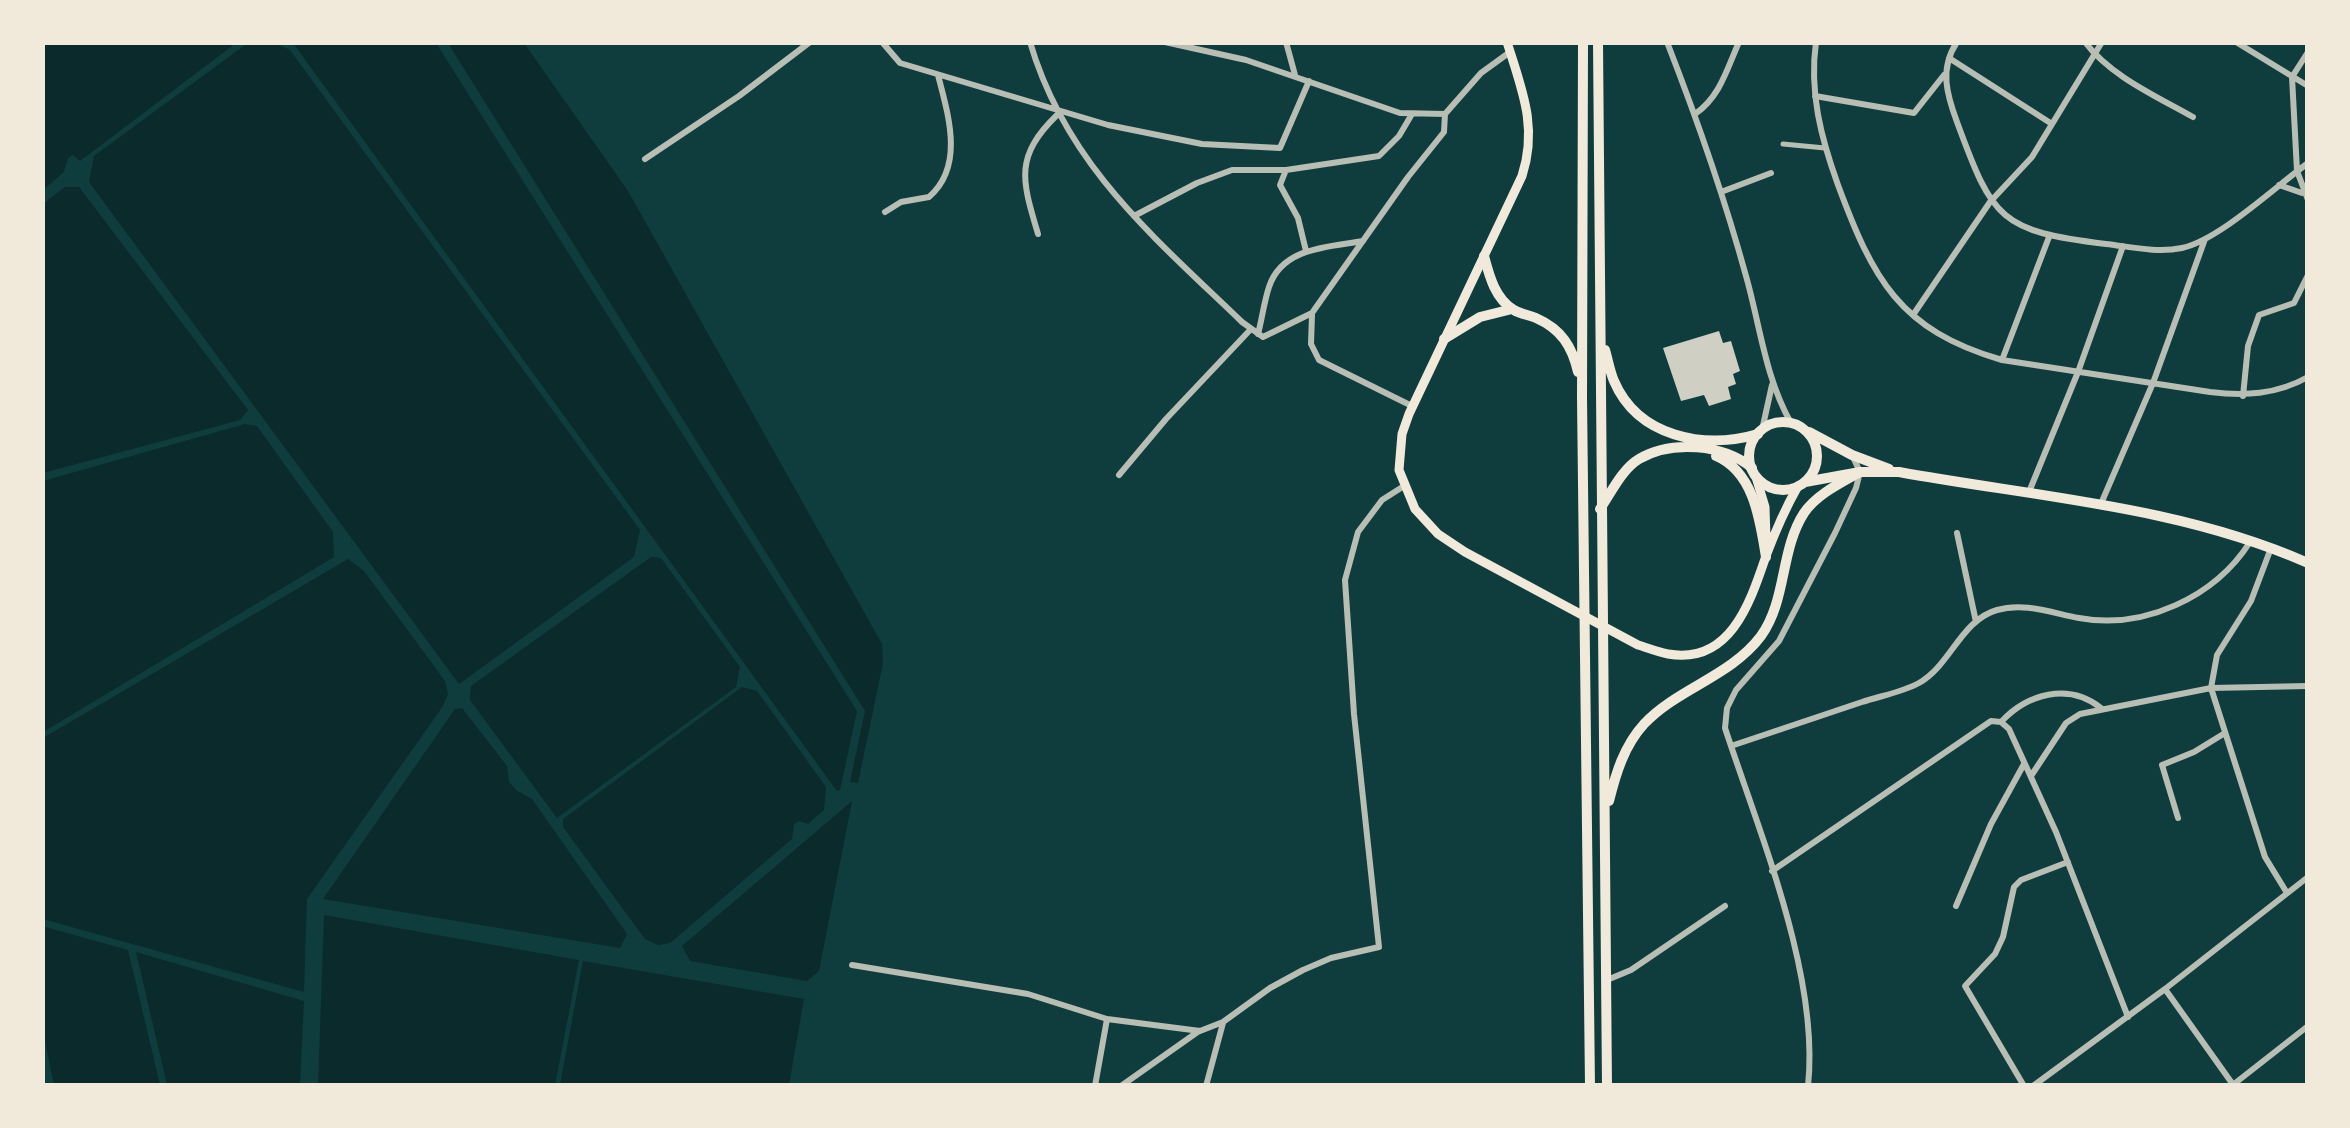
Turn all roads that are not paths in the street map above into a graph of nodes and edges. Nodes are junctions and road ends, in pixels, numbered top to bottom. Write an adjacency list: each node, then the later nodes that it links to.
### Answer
1 (810, 42): 34 (street)
2 (882, 42): 20 (street)
3 (1030, 42): 26 (street)
4 (1286, 42): 21 (street)
5 (1583, 42): 66 (main road)
6 (1598, 42): 59 (main road)
7 (1668, 42): 29 (street)
8 (1739, 42): 29 (street)
9 (1816, 42): 25 (street)
10 (1957, 42): 18 (street)
11 (2085, 42): 17 (street)
12 (2102, 42): 17 (street)
13 (2236, 42): 22 (street)
14 (1168, 43): 21 (street)
15 (1508, 47): 28 (street); 51 (main road)
16 (2308, 52): 22 (street)
17 (2093, 53): 30 (street); 31 (street)
18 (1949, 58): 19 (street); 31 (street)
19 (1946, 72): 25 (street); 42 (street)
20 (938, 75): 26 (street); 43 (street)
21 (1296, 76): 23 (street)
22 (2292, 77): 24 (street); 37 (street)
23 (1308, 80): 26 (street); 27 (street)
24 (2308, 86)
25 (1815, 96): 33 (street)
26 (1057, 112): 44 (street); 45 (street)
27 (1412, 114): 28 (street); 36 (street)
28 (1445, 114): 48 (street)
29 (1695, 114): 40 (street)
30 (2194, 117)
31 (2052, 124): 42 (street)
32 (1784, 144): 33 (street)
33 (1825, 148): 55 (street)
34 (644, 159)
35 (2308, 163): 37 (street)
36 (1286, 170): 44 (street); 50 (street)
37 (2297, 171): 39 (street); 41 (street)
38 (1771, 174): 40 (street)
39 (2278, 185): 41 (street); 47 (street)
40 (1721, 192): 64 (street)
41 (2305, 196)
42 (1990, 202): 46 (street); 55 (street)
43 (885, 212)
44 (1134, 216): 56 (street)
45 (1038, 234)
46 (2049, 237): 49 (street); 60 (street)
47 (2206, 238): 49 (street); 63 (street)
48 (1365, 241): 50 (street); 54 (street)
49 (2123, 246): 61 (street)
50 (1306, 251): 57 (street)
51 (1484, 256): 53 (main road); 58 (main road)
52 (2308, 275): 65 (street)
53 (1512, 309): 58 (main road); 66 (main road)
54 (1312, 313): 57 (street); 67 (street)
55 (1912, 315): 60 (street)
56 (1251, 328): 57 (street); 76 (street)
57 (1258, 334)
58 (1444, 339): 67 (main road)
59 (1602, 340): 70 (main road); 81 (main road)
60 (2002, 360): 61 (street)
61 (2078, 372): 63 (street); 79 (street)
62 (2308, 377): 65 (street)
63 (2153, 382): 65 (street); 80 (street)
64 (1772, 384): 68 (street); 70 (street)
65 (2243, 396)
66 (1582, 398): 116 (main road)
67 (1412, 406): 78 (main road)
68 (1791, 422): 69 (main road); 70 (main road)
69 (1804, 429): 72 (main road); 77 (main road)
70 (1760, 432): 75 (main road)
71 (1698, 448): 75 (main road); 81 (main road); 85 (main road)
72 (1852, 454): 73 (street); 74 (main road)
73 (1860, 472): 74 (main road); 77 (main road); 93 (street); 96 (main road)
74 (1899, 472): 79 (main road)
75 (1754, 473): 77 (main road); 85 (main road)
76 (1119, 475)
77 (1801, 484): 85 (main road)
78 (1404, 486): 85 (main road); 109 (street)
79 (2028, 494): 80 (main road)
80 (2100, 506): 83 (main road)
81 (1600, 509): 96 (main road)
82 (1957, 534): 87 (street)
83 (2251, 541): 84 (main road); 87 (street)
84 (2272, 547): 86 (main road); 89 (street)
85 (1766, 557)
86 (2308, 563)
87 (1976, 622): 93 (street)
88 (2308, 686): 89 (street)
89 (2211, 688): 90 (street); 92 (street)
90 (2102, 709): 91 (street); 95 (street)
91 (2000, 722): 94 (street); 99 (street)
92 (2225, 733): 97 (street); 101 (street)
93 (1731, 746): 99 (street)
94 (2024, 764): 95 (street); 103 (street)
95 (2031, 776): 98 (street)
96 (1605, 816): 105 (main road)
97 (2178, 818)
98 (2068, 862): 107 (street); 119 (street)
99 (1772, 871): 118 (street)
100 (2308, 877): 101 (street)
101 (2287, 893): 106 (street)
102 (1725, 906): 105 (street)
103 (1956, 906)
104 (852, 965): 108 (street)
105 (1607, 980): 117 (main road)
106 (2165, 988): 107 (street); 112 (street)
107 (2128, 1017): 120 (street)
108 (1107, 1019): 111 (street); 113 (street)
109 (1223, 1022): 111 (street); 115 (street)
110 (2308, 1026): 112 (street)
111 (1200, 1031): 114 (street)
112 (2234, 1085)
113 (1095, 1086)
114 (1121, 1086)
115 (1206, 1086)
116 (1590, 1086)
117 (1607, 1086)
118 (1808, 1086)
119 (2024, 1086)
120 (2033, 1086)

